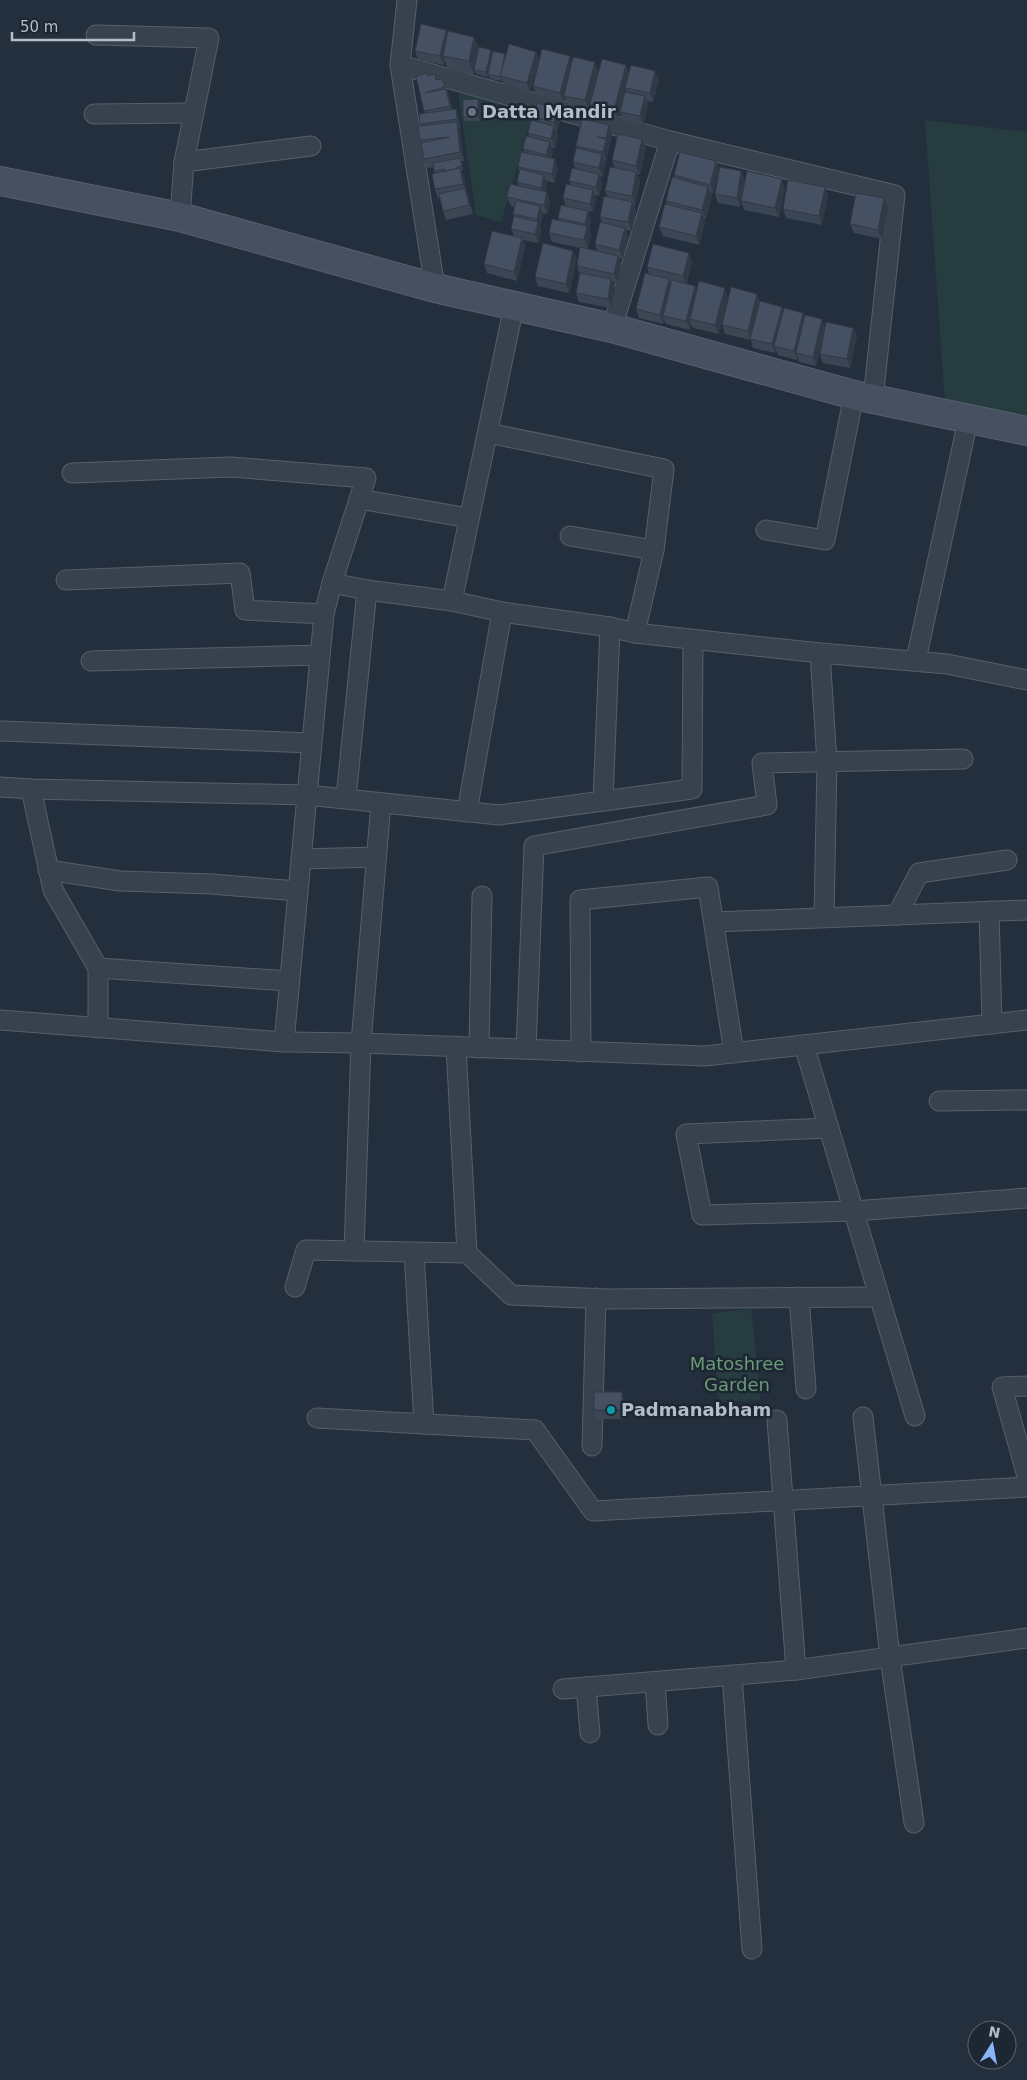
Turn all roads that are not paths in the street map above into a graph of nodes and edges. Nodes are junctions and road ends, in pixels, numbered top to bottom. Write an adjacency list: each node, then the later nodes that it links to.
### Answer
1 (407, 0): 3 (street)
2 (96, 35): 4 (street)
3 (400, 65): 6 (street); 11 (street)
4 (193, 113): 5 (street); 8 (street)
5 (94, 114)
6 (670, 141): 13 (street); 14 (street)
7 (311, 146): 8 (street)
8 (184, 162): 10 (street)
9 (0, 181): 10 (street)
10 (180, 217): 11 (street)
11 (435, 288): 12 (street)
12 (514, 306): 13 (street); 17 (street)
13 (612, 328): 14 (street)
14 (864, 397): 15 (street); 21 (street)
15 (968, 420): 16 (street); 35 (street)
16 (1027, 431)
17 (488, 433): 20 (street); 23 (street)
18 (72, 473): 19 (street)
19 (359, 499): 20 (street); 25 (street)
20 (469, 518): 27 (street)
21 (766, 530)
22 (570, 536): 23 (street)
23 (654, 550): 31 (street)
24 (66, 580): 29 (street)
25 (332, 583): 26 (street); 29 (street)
26 (367, 590): 27 (street); 45 (street)
27 (452, 601): 28 (street)
28 (502, 612): 30 (street); 48 (street)
29 (324, 614): 34 (street)
30 (610, 627): 31 (street); 46 (street)
31 (635, 633): 32 (street)
32 (693, 640): 33 (street); 46 (street)
33 (820, 653): 35 (street); 41 (street)
34 (320, 655): 36 (street); 39 (street)
35 (916, 660): 37 (street)
36 (91, 662)
37 (1027, 680)
38 (1, 731): 39 (street)
39 (312, 743): 44 (street)
40 (964, 759): 41 (street)
41 (827, 762): 58 (street); 71 (street)
42 (0, 787): 43 (street)
43 (31, 789): 44 (street); 52 (street)
44 (307, 795): 45 (street); 50 (street)
45 (346, 798): 47 (street)
46 (603, 801): 48 (street)
47 (381, 802): 48 (street); 49 (street)
48 (467, 812)
49 (376, 857): 50 (street); 67 (street)
50 (301, 859): 53 (street)
51 (1007, 860): 57 (street)
52 (48, 870): 53 (street); 60 (street)
53 (298, 891): 61 (street)
54 (482, 896): 70 (street)
55 (1027, 910): 56 (street)
56 (989, 911): 57 (street); 64 (street)
57 (897, 914): 58 (street)
58 (824, 917): 59 (street)
59 (714, 922): 72 (street); 73 (street)
60 (98, 968): 61 (street); 65 (street)
61 (289, 982): 66 (street)
62 (0, 1020): 65 (street)
63 (1027, 1020): 64 (street)
64 (992, 1024): 68 (street)
65 (98, 1028): 66 (street)
66 (284, 1042): 67 (street)
67 (361, 1043): 69 (street); 79 (street)
68 (804, 1045): 73 (street); 76 (street)
69 (456, 1046): 70 (street); 81 (street)
70 (479, 1048): 71 (street)
71 (526, 1049): 72 (street)
72 (581, 1052): 73 (street)
73 (734, 1053)
74 (1027, 1100): 75 (street)
75 (939, 1101)
76 (829, 1128): 78 (street); 78 (street)
77 (1027, 1198): 78 (street)
78 (854, 1211): 83 (street)
79 (354, 1251): 80 (street); 82 (street)
80 (414, 1252): 81 (street); 92 (street)
81 (467, 1253): 84 (street)
82 (295, 1287)
83 (879, 1297): 85 (street); 88 (street)
84 (596, 1298): 85 (street); 93 (street)
85 (799, 1298): 87 (street)
86 (1027, 1386): 94 (street)
87 (806, 1389)
88 (915, 1416)
89 (863, 1417): 96 (street)
90 (317, 1418): 92 (street)
91 (777, 1420): 97 (street)
92 (424, 1424): 97 (street)
93 (592, 1446)
94 (1027, 1476)
95 (1027, 1487): 96 (street)
96 (871, 1496): 97 (street); 99 (street)
97 (784, 1500): 100 (street)
98 (1027, 1638): 99 (street)
99 (890, 1657): 100 (street); 107 (street)
100 (796, 1670): 101 (street)
101 (732, 1675): 102 (street); 108 (street)
102 (655, 1682): 103 (street); 105 (street)
103 (586, 1688): 104 (street); 106 (street)
104 (563, 1689)
105 (658, 1725)
106 (590, 1733)
107 (914, 1823)
108 (752, 1950)

